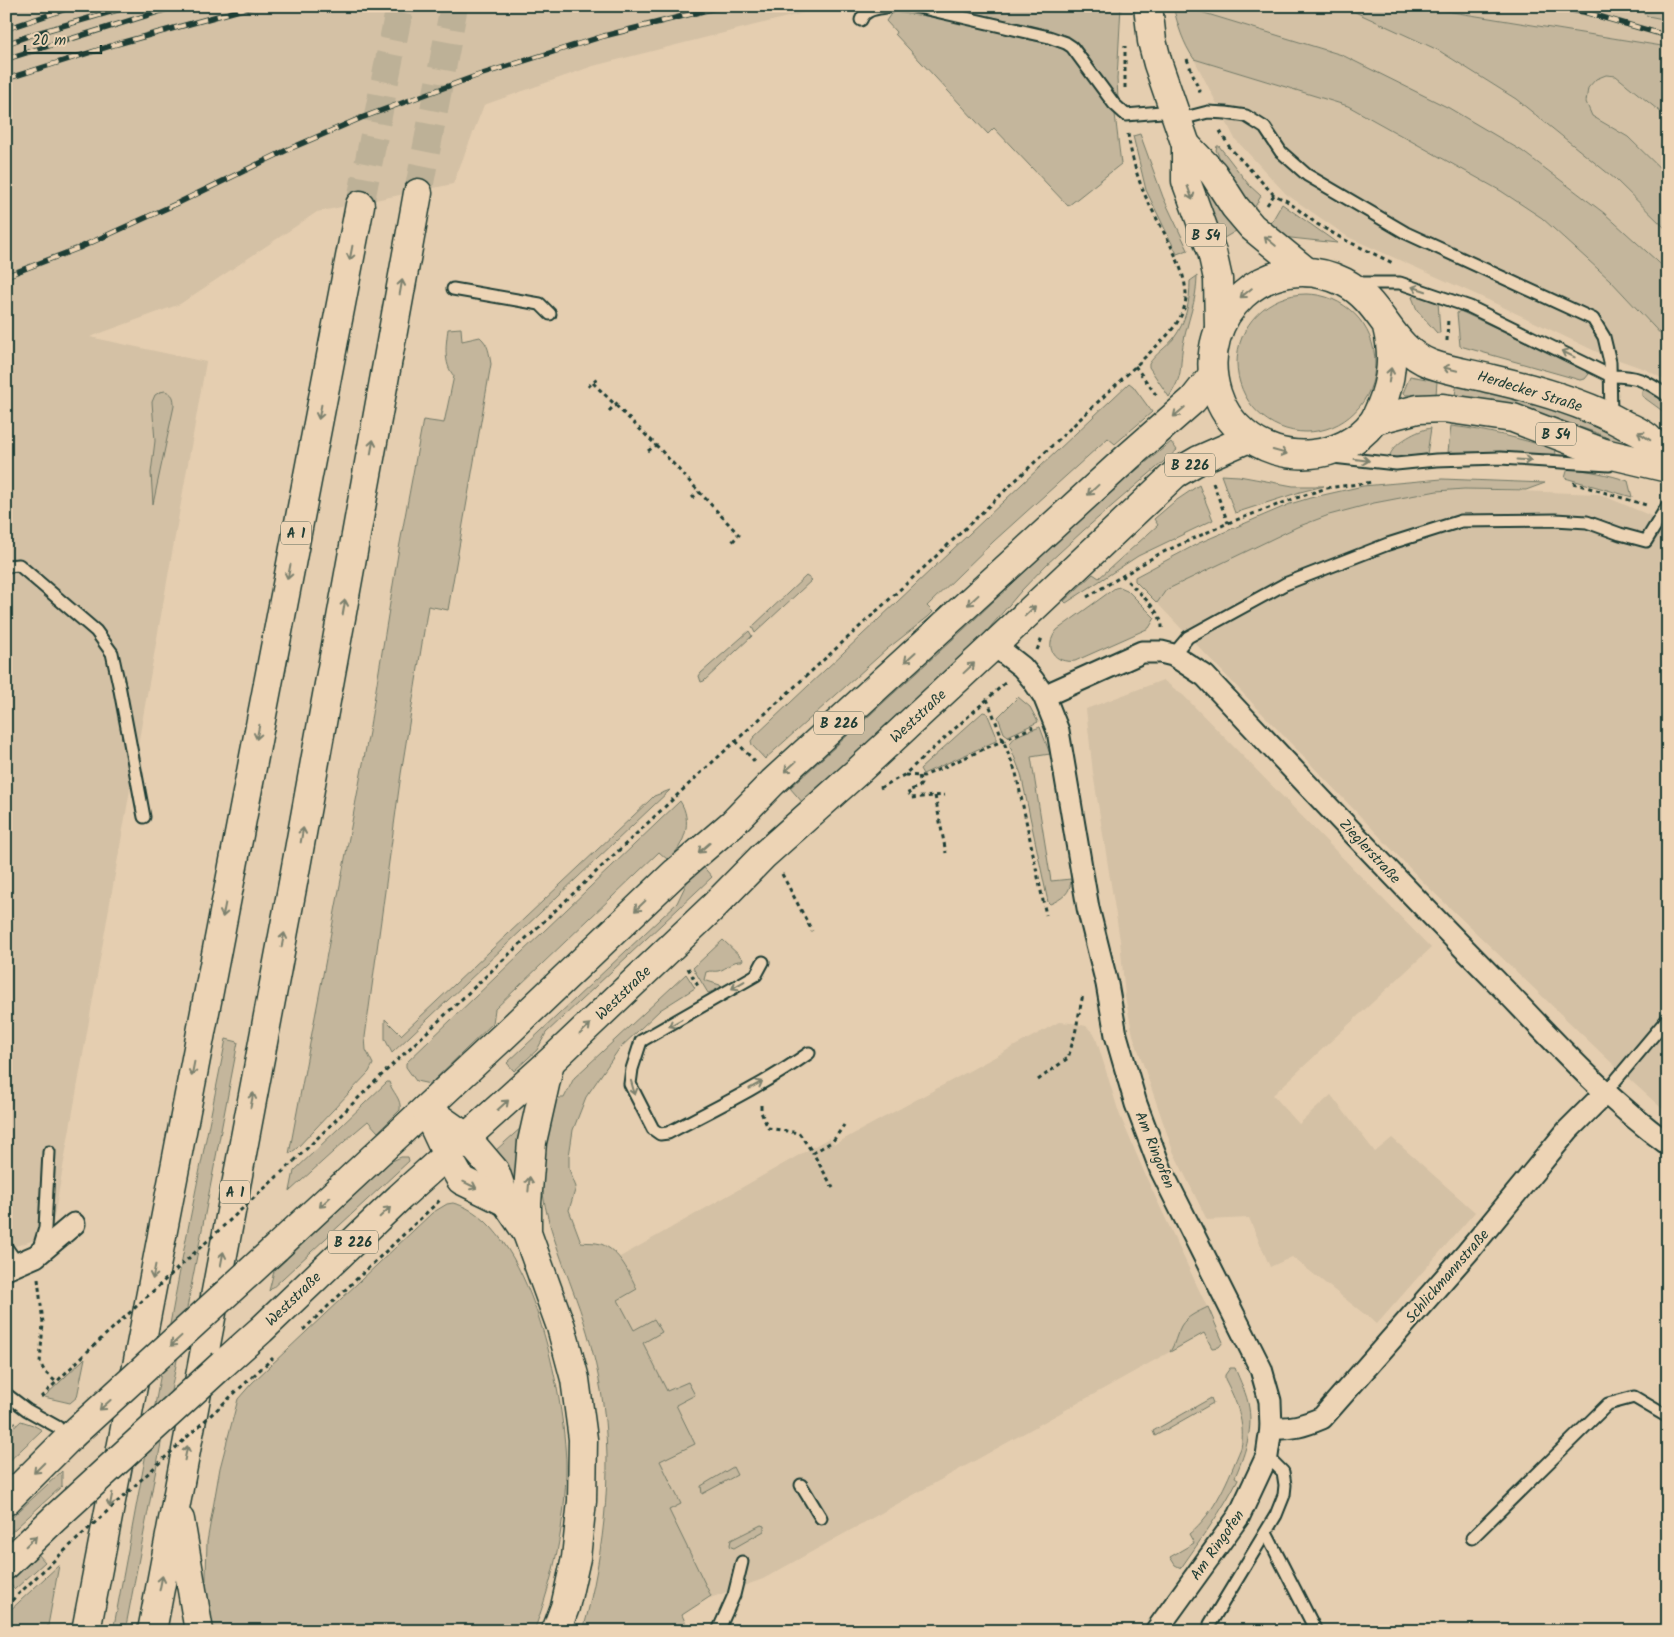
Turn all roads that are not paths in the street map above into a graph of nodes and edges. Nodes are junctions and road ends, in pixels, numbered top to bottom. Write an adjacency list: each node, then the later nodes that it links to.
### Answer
1 (892, 6): 4 (lane)
2 (914, 6): 5 (lane)
3 (1148, 6): 5 (main road, Herdecker Straße / B 54)
4 (861, 20)
5 (1178, 125): 8 (main road, Herdecker Straße / B 54, one-way to 5); 13 (main road, Herdecker Straße / B 54, one-way to 13); 15 (lane)
6 (418, 193): 47 (main road, A 1, one-way to 6)
7 (360, 205): 54 (main road, A 1, one-way to 54)
8 (1307, 272): 9 (main road, Herdecker Straße / B 54); 13 (main road, Herdecker Straße / B 54, one-way to 13)
9 (1344, 282): 12 (main road, Herdecker Straße / B 54); 15 (lane, one-way to 9)
10 (453, 289): 11 (lane)
11 (550, 314)
12 (1387, 327): 17 (main road, Herdecker Straße / B 54, one-way to 12); 18 (main road, Herdecker Straße / B 54, one-way to 12)
13 (1219, 328): 14 (main road, Herdecker Straße / B 54)
14 (1212, 376): 19 (main road, Herdecker Straße / B 54); 33 (main road, B 226, one-way to 33)
15 (1612, 376): 16 (lane); 17 (lane)
16 (1668, 396)
17 (1611, 417): 21 (main road, Herdecker Straße / B 54, one-way to 17)
18 (1374, 420): 20 (main road, Herdecker Straße / B 54); 21 (main road, Herdecker Straße / B 54)
19 (1249, 438): 20 (main road, Herdecker Straße / B 54, one-way to 20); 24 (main road, Weststraße / B 226, one-way to 19)
20 (1314, 454): 21 (lane, one-way to 21)
21 (1667, 467)
22 (1666, 508): 25 (lane)
23 (6, 566): 27 (lane)
24 (994, 645): 26 (street, Am Ringofen); 31 (main road, Weststraße / B 226, one-way to 24)
25 (1173, 655): 26 (street, Zieglerstraße); 32 (street, Zieglerstraße)
26 (1044, 696): 42 (street, Am Ringofen)
27 (144, 816)
28 (763, 962): 30 (lane, one-way to 30)
29 (1668, 1018): 32 (lane)
30 (809, 1053)
31 (550, 1062): 35 (main road, Weststraße / B 226, one-way to 31); 38 (main road, one-way to 31)
32 (1605, 1093): 34 (street, Zieglerstraße); 42 (street, Schlickmannstraße)
33 (426, 1109): 35 (main road); 43 (main road, B 226, one-way to 43, bridge)
34 (1668, 1144)
35 (456, 1146): 38 (main road); 52 (main road, Weststraße / B 226, one-way to 35, bridge)
36 (48, 1152): 39 (lane)
37 (74, 1224): 39 (street)
38 (527, 1233): 57 (main road)
39 (17, 1259)
40 (6, 1394): 43 (lane)
41 (1668, 1417): 50 (lane)
42 (1271, 1428): 44 (street, Am Ringofen)
43 (72, 1435): 46 (main road, B 226, one-way to 46)
44 (1267, 1456): 49 (lane); 59 (street, Am Ringofen)
45 (801, 1485): 48 (lane)
46 (6, 1501)
47 (177, 1501): 55 (main road, A 1, one-way to 47); 56 (main road)
48 (821, 1518)
49 (1266, 1532): 53 (lane); 60 (lane)
50 (1472, 1538)
51 (742, 1562): 58 (lane)
52 (6, 1565)
53 (1210, 1624)
54 (86, 1631)
55 (152, 1631)
56 (199, 1631)
57 (556, 1631)
58 (718, 1631)
59 (1156, 1631)
60 (1316, 1631)

